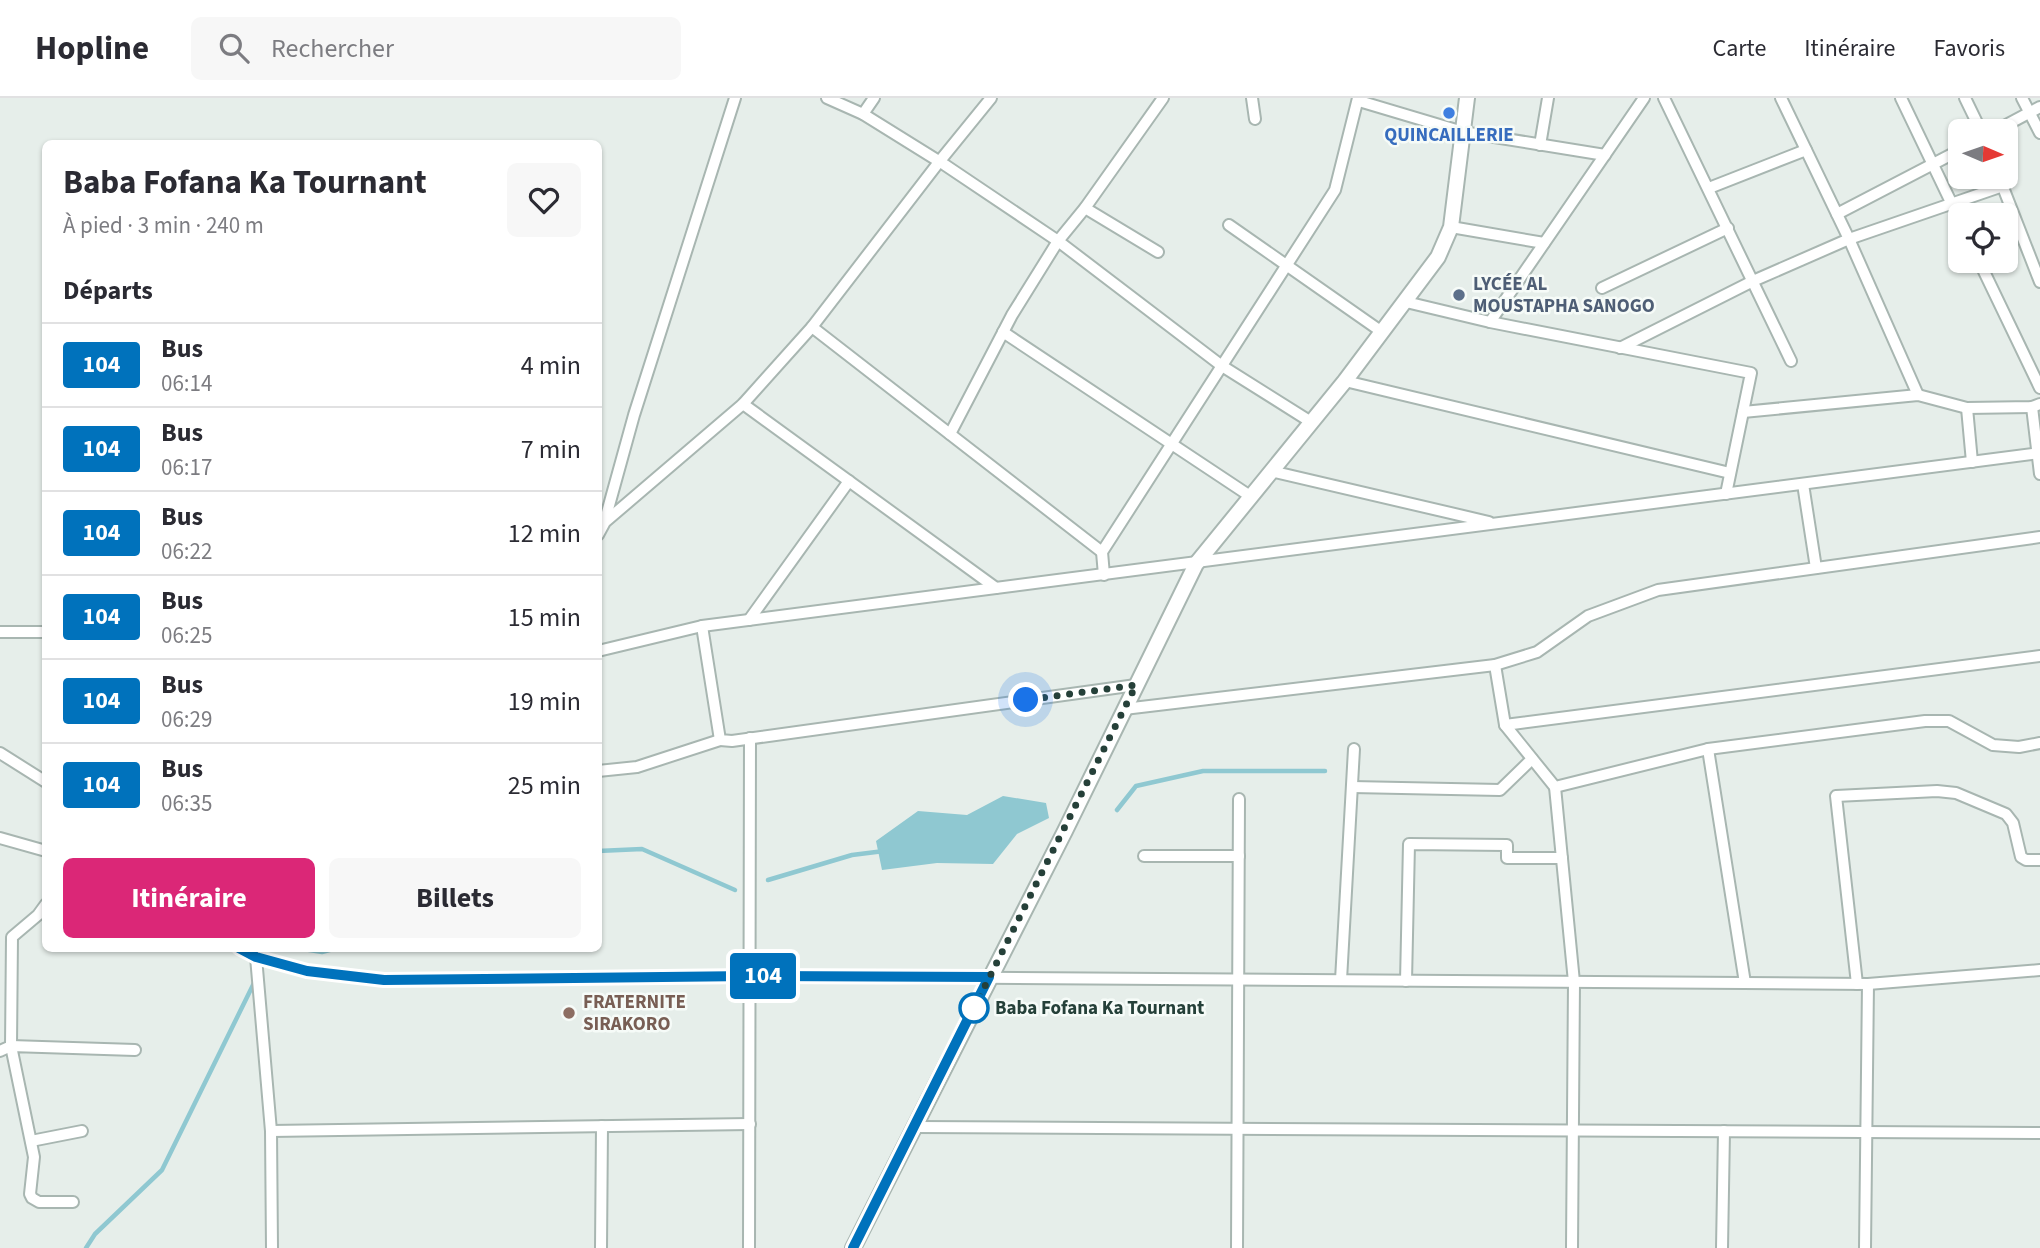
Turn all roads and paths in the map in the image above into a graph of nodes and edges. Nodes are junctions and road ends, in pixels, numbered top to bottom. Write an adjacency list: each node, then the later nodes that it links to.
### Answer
1 (735, 98): 77 (street)
2 (827, 98): 17 (street)
3 (874, 98): 17 (street)
4 (991, 98): 27 (street)
5 (1163, 98): 35 (street)
6 (1252, 98): 18 (street)
7 (1467, 98): 21 (street)
8 (1548, 98): 23 (street)
9 (1644, 98): 25 (street)
10 (1664, 98): 29 (street)
11 (1781, 98): 24 (street)
12 (1901, 98): 28 (street)
13 (1965, 98): 19 (street)
14 (2022, 98): 16 (street)
15 (1358, 100): 21 (street); 45 (street)
16 (2035, 110): 20 (street); 22 (street)
17 (863, 114): 27 (street)
18 (1255, 119)
19 (1975, 119)
20 (2018, 119)
21 (1463, 132): 23 (street); 38 (street)
22 (2040, 133)
23 (1540, 145): 25 (street)
24 (1806, 150): 29 (street); 36 (street)
25 (1605, 155): 42 (street)
26 (1948, 156): 28 (street)
27 (939, 162): 41 (street); 52 (street)
28 (1933, 164): 32 (street); 36 (street)
29 (1709, 188): 39 (street)
30 (1986, 189): 33 (street)
31 (2004, 189): 44 (street)
32 (1951, 203)
33 (1956, 203)
34 (1948, 206): 40 (street)
35 (1085, 208): 41 (street); 43 (street)
36 (1837, 214): 40 (street)
37 (1229, 225): 45 (street)
38 (1451, 227): 42 (street); 50 (street)
39 (1728, 228): 47 (street); 49 (street)
40 (1849, 239): 47 (street); 60 (street)
41 (1058, 241): 53 (street); 57 (street)
42 (1544, 243): 51 (street)
43 (1158, 252)
44 (2036, 259): 48 (street)
45 (1287, 265): 54 (street); 57 (street)
46 (1985, 273): 59 (street)
47 (1753, 281): 55 (street); 56 (street)
48 (2040, 282)
49 (1602, 288)
50 (1406, 302): 51 (street); 54 (street)
51 (1490, 322): 55 (street)
52 (812, 327): 61 (street); 66 (street)
53 (1003, 332): 66 (street); 67 (street)
54 (1382, 332): 58 (street)
55 (1620, 348): 64 (street)
56 (1791, 361)
57 (1222, 366): 65 (street); 67 (street)
58 (1345, 381): 65 (street); 71 (street)
59 (2040, 388)
60 (1918, 395): 63 (street); 64 (street)
61 (743, 404): 73 (street); 77 (street)
62 (2036, 405): 63 (street); 68 (street)
63 (1967, 408): 69 (street)
64 (1742, 412): 71 (street)
65 (1311, 422): 70 (street)
66 (950, 434): 81 (street)
67 (1172, 444): 76 (street); 81 (street)
68 (2039, 453): 69 (street); 72 (street)
69 (1972, 462): 74 (street)
70 (1271, 471): 76 (street); 78 (street)
71 (1730, 473): 75 (street)
72 (2040, 474)
73 (849, 481): 85 (street); 86 (street)
74 (1804, 484): 75 (street); 83 (street)
75 (1726, 494): 78 (street)
76 (1250, 496): 82 (street)
77 (605, 522): 79 (street)
78 (1498, 524): 82 (street)
79 (602, 528)
80 (2040, 537): 83 (street)
81 (1102, 552): 84 (street)
82 (1196, 564): 84 (street); 93 (street)
83 (1816, 568): 92 (street)
84 (1104, 575): 85 (street)
85 (996, 588): 86 (street)
86 (749, 620): 87 (street)
87 (702, 626): 90 (street); 97 (street)
88 (0, 632): 89 (street)
89 (42, 632)
90 (602, 650)
91 (2040, 656): 95 (street)
92 (1495, 665): 94 (street); 95 (street)
93 (1136, 685): 94 (street); 96 (street)
94 (1124, 709): 120 (street)
95 (1505, 726): 102 (street)
96 (750, 738): 97 (street); 119 (street)
97 (720, 740): 103 (street)
98 (2040, 743): 100 (street)
99 (1354, 749): 105 (street)
100 (1708, 749): 106 (street); 125 (street)
101 (0, 753): 104 (street)
102 (1532, 759): 105 (street); 106 (street)
103 (602, 771)
104 (42, 779)
105 (1352, 787): 122 (street)
106 (1555, 787): 112 (street)
107 (1239, 799): 111 (street)
108 (0, 838): 109 (street)
109 (42, 850)
110 (1144, 856): 111 (street)
111 (1238, 856): 121 (street)
112 (1562, 859): 123 (street); 124 (street)
113 (2040, 860): 126 (street)
114 (42, 910): 115 (street)
115 (6, 937): 127 (street)
116 (247, 952): 117 (street)
117 (256, 957): 119 (street); 136 (street)
118 (2040, 970): 126 (street)
119 (751, 976): 120 (street); 130 (street)
120 (989, 977): 121 (street); 132 (street)
121 (1238, 979): 122 (street); 133 (street)
122 (1341, 980): 123 (street)
123 (1406, 981): 124 (street)
124 (1574, 982): 125 (street); 135 (street)
125 (1745, 983): 126 (street)
126 (1863, 984): 138 (street)
127 (11, 1046): 128 (street); 129 (street); 140 (street)
128 (135, 1050)
129 (0, 1051)
130 (750, 1124): 131 (street); 144 (street)
131 (602, 1126): 136 (street); 143 (street)
132 (916, 1127): 133 (street); 145 (street)
133 (1237, 1127): 135 (street); 146 (street)
134 (82, 1130): 140 (street)
135 (1573, 1130): 137 (street); 147 (street)
136 (271, 1131): 142 (street)
137 (1724, 1131): 138 (street); 148 (street)
138 (1866, 1132): 139 (street); 149 (street)
139 (2040, 1133)
140 (31, 1142): 141 (street)
141 (73, 1202)
142 (272, 1248)
143 (601, 1248)
144 (749, 1248)
145 (853, 1248)
146 (1237, 1248)
147 (1572, 1248)
148 (1722, 1248)
149 (1865, 1248)

